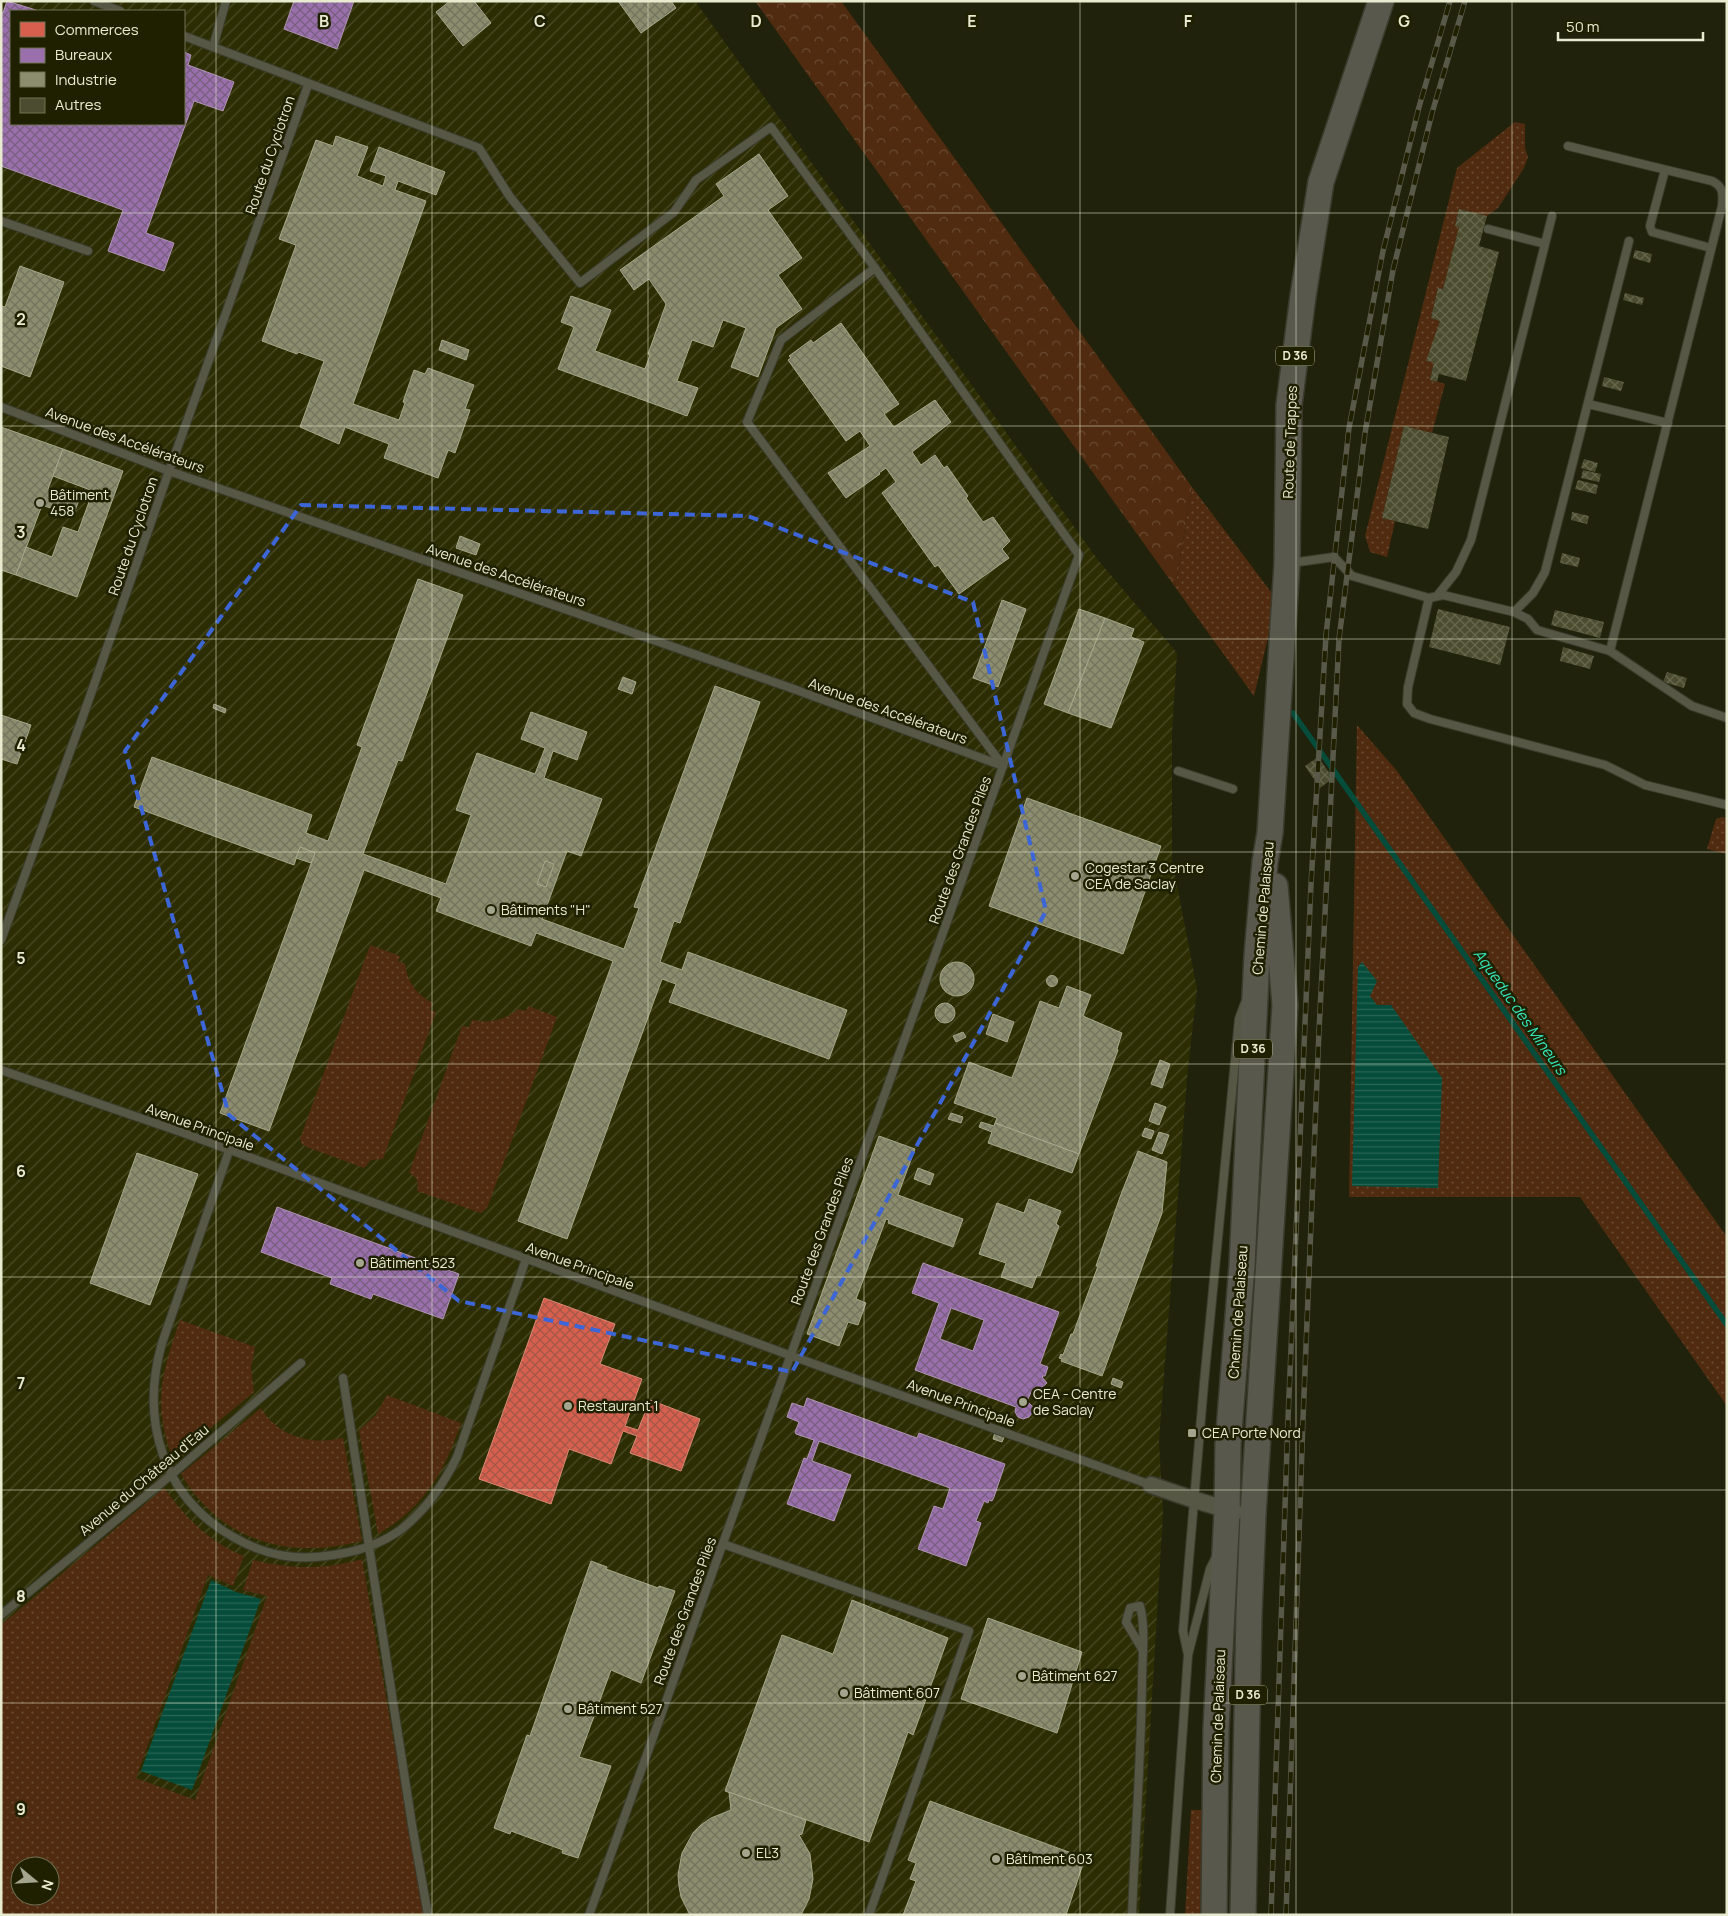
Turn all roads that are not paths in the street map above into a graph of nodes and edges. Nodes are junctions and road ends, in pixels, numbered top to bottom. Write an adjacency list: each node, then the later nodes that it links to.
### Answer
1 (94, 1): 4 (lane)
2 (226, 1): 6 (lane)
3 (1381, 1): 22 (main road, Route de Trappes / D 36)
4 (117, 10)
5 (185, 36): 6 (lane)
6 (213, 47): 7 (lane)
7 (308, 85): 17 (lane); 21 (lane, Route du Cyclotron)
8 (1568, 146): 9 (lane)
9 (1665, 170): 15 (lane); 15 (lane)
10 (1552, 216): 14 (lane)
11 (1, 221): 16 (lane)
12 (1488, 229): 14 (lane)
13 (1629, 241): 18 (lane)
14 (1545, 244): 23 (lane)
15 (1711, 248): 20 (lane)
16 (88, 251)
17 (875, 268): 27 (lane, Route des Grandes Piles); 27 (lane)
18 (1588, 404): 20 (lane); 24 (lane)
19 (1, 407): 21 (lane, Avenue des Accélérateurs)
20 (1668, 423): 25 (lane)
21 (169, 471): 27 (lane, Avenue des Accélérateurs); 32 (lane, Route du Cyclotron)
22 (1287, 564): 23 (lane); 31 (main road, Route de Trappes / D 36)
23 (1433, 597): 24 (lane); 30 (lane)
24 (1514, 612): 25 (lane)
25 (1610, 651): 26 (lane)
26 (1726, 716)
27 (1004, 766): 37 (lane, Route des Grandes Piles)
28 (1178, 771): 29 (lane)
29 (1233, 788)
30 (1727, 805)
31 (1270, 833): 33 (main road, Chemin de Palaiseau / D 36); 43 (main road, Chemin de Palaiseau / D 36)
32 (1, 940)
33 (1257, 968): 42 (lane); 43 (main road, Chemin de Palaiseau / D 36)
34 (1, 1070): 35 (lane, Avenue Principale)
35 (229, 1151): 36 (lane, Avenue Principale); 40 (lane)
36 (526, 1259): 37 (lane, Avenue Principale); 45 (lane)
37 (789, 1355): 41 (lane, Avenue Principale); 44 (lane, Route des Grandes Piles)
38 (301, 1363): 40 (lane, Avenue du Château d'Eau)
39 (343, 1378): 45 (lane)
40 (171, 1475): 45 (lane); 46 (lane, Avenue du Château d'Eau)
41 (1151, 1485): 42 (street)
42 (1194, 1500): 43 (street); 48 (lane)
43 (1237, 1527): 48 (lane); 54 (main road, Chemin de Palaiseau / D 36); 55 (main road, Chemin de Palaiseau / D 36)
44 (723, 1544): 50 (lane, Route des Grandes Piles); 51 (lane)
45 (371, 1546): 49 (lane)
46 (1, 1615)
47 (1142, 1649): 47 (lane); 52 (lane)
48 (1188, 1655): 53 (lane)
49 (428, 1915)
50 (588, 1915)
51 (869, 1915)
52 (1132, 1915)
53 (1170, 1915)
54 (1214, 1915)
55 (1243, 1915)

